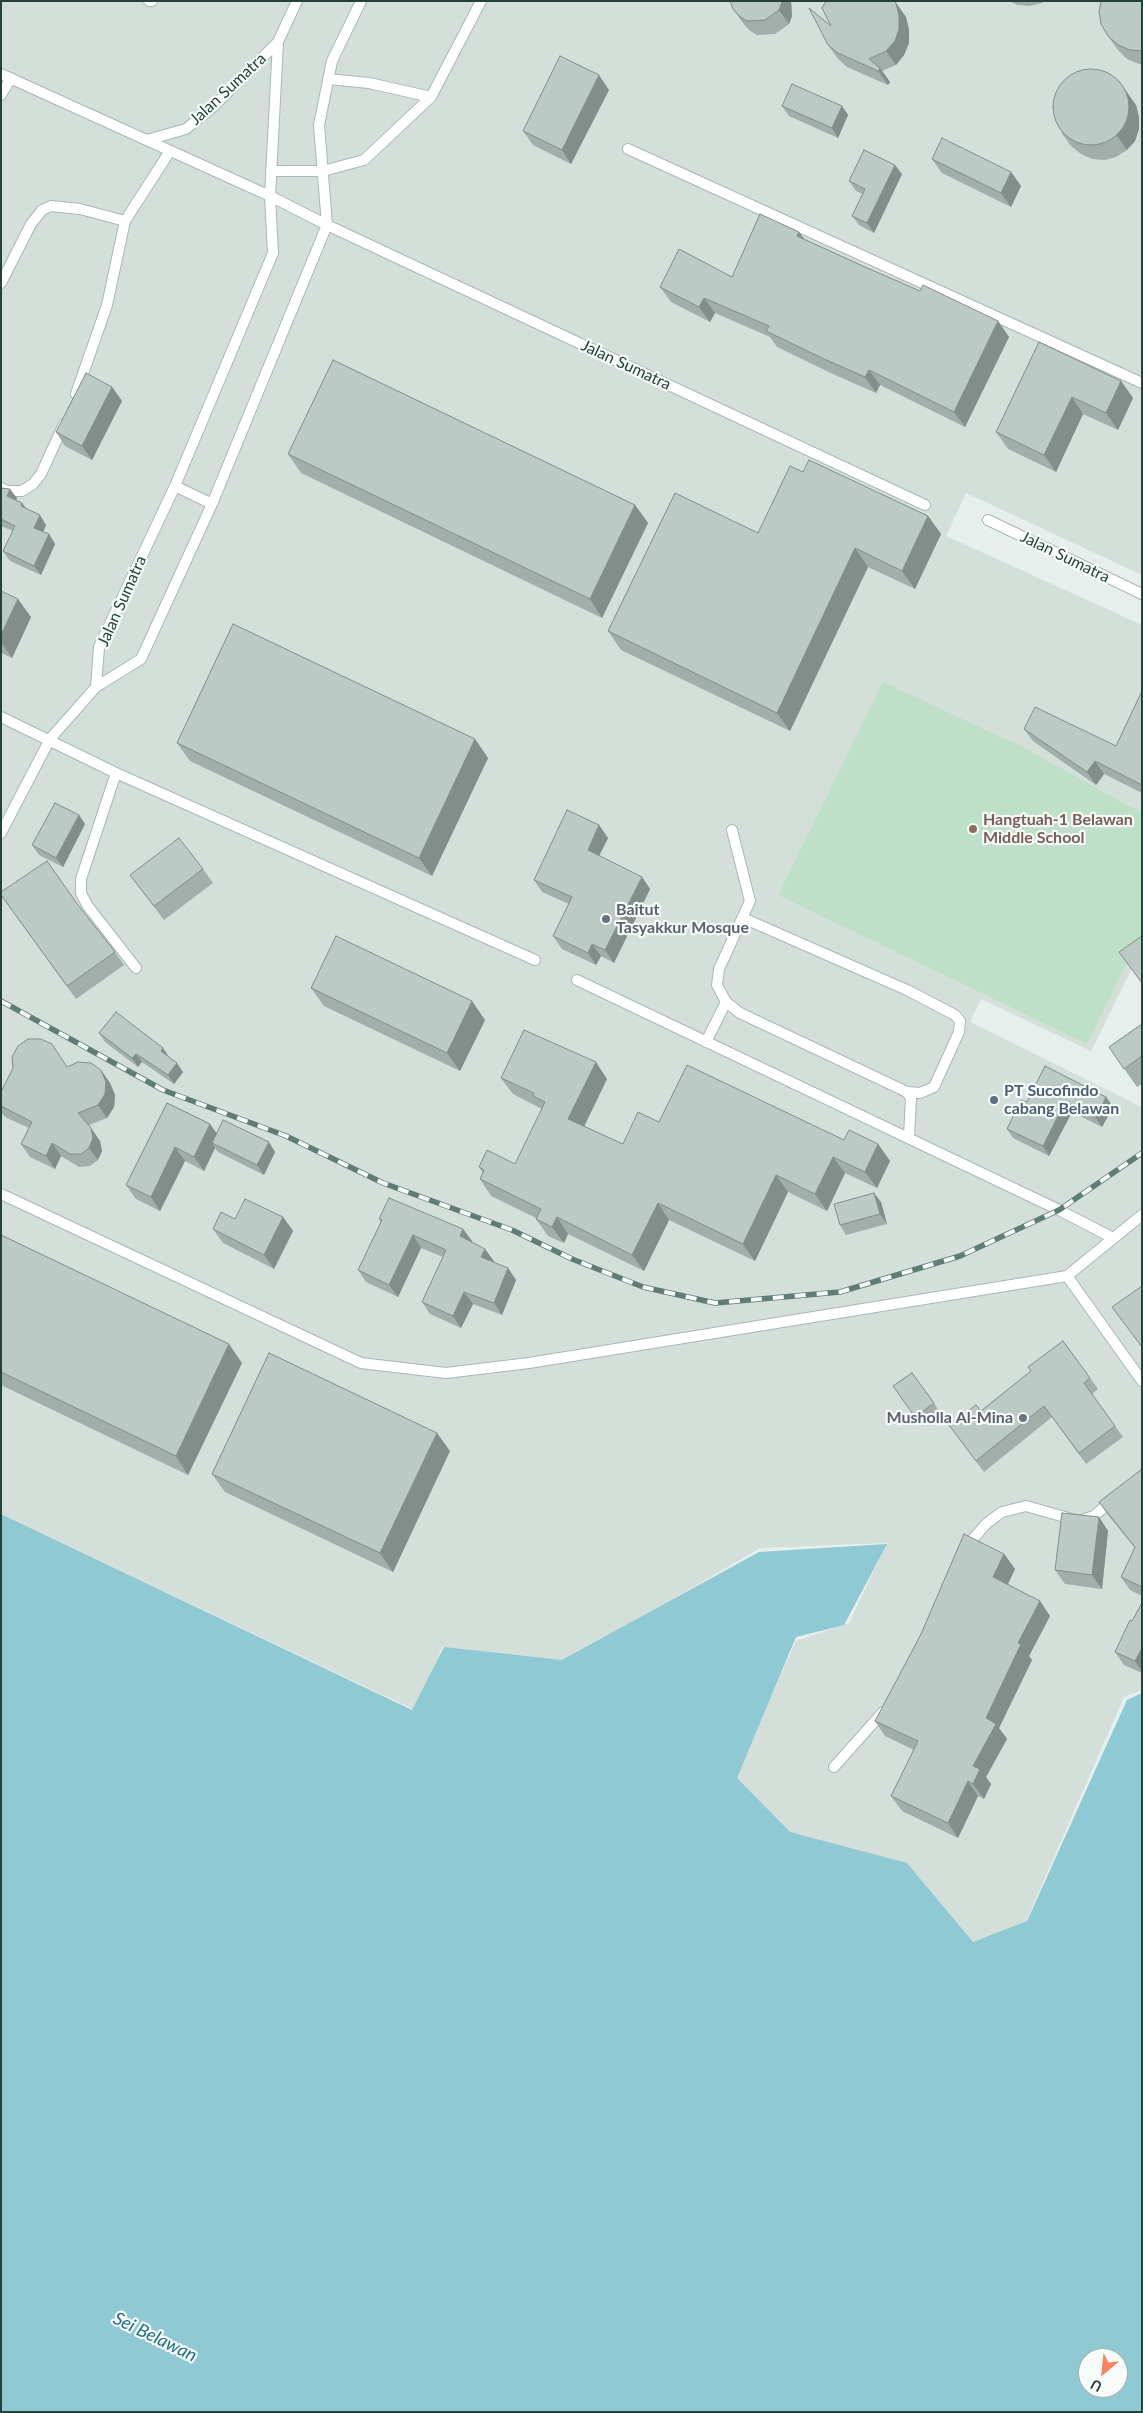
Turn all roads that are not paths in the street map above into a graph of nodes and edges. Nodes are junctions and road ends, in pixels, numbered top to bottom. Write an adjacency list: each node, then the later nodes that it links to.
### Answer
1 (297, 1): 4 (lane, Jalan Sumatra)
2 (361, 1): 7 (lane, Jalan Sumatra)
3 (481, 1): 9 (lane)
4 (278, 42): 10 (lane, Jalan Sumatra); 14 (lane, Jalan Sumatra)
5 (1, 74): 6 (lane, Jalan Sumatra)
6 (11, 78): 8 (lane); 10 (lane, Jalan Sumatra)
7 (328, 79): 9 (lane); 13 (lane, Jalan Sumatra)
8 (1, 95)
9 (431, 97): 13 (lane)
10 (147, 140): 12 (lane, Jalan Sumatra)
11 (628, 149): 19 (lane)
12 (170, 151): 15 (lane, Jalan Sumatra); 16 (lane)
13 (322, 170): 14 (lane); 17 (lane, Jalan Sumatra)
14 (271, 172): 15 (lane, Jalan Sumatra)
15 (270, 196): 17 (lane, Jalan Sumatra); 20 (lane, Jalan Sumatra)
16 (125, 221): 18 (lane); 21 (lane)
17 (327, 225): 22 (lane, Jalan Sumatra); 23 (lane, Jalan Sumatra)
18 (1, 283)
19 (1142, 383)
20 (175, 486): 22 (lane); 26 (lane, Jalan Sumatra)
21 (1, 488)
22 (212, 504): 26 (lane, Jalan Sumatra)
23 (925, 505)
24 (988, 520): 25 (lane, Jalan Sumatra)
25 (1142, 594)
26 (96, 687): 28 (lane)
27 (1, 717): 28 (lane)
28 (50, 739): 29 (lane); 31 (lane)
29 (116, 773): 33 (lane); 34 (lane)
30 (732, 830): 32 (lane)
31 (1, 833)
32 (743, 918): 36 (lane); 38 (lane)
33 (535, 960)
34 (136, 968)
35 (577, 980): 37 (lane)
36 (726, 1002): 37 (lane); 38 (lane)
37 (706, 1042): 39 (lane)
38 (908, 1092): 39 (lane)
39 (909, 1138): 42 (lane)
40 (1, 1194): 43 (lane)
41 (1142, 1215): 42 (lane)
42 (1112, 1238): 43 (lane)
43 (1067, 1276): 44 (lane)
44 (1142, 1381)
45 (1121, 1492): 46 (lane)
46 (961, 1557)
47 (892, 1701): 48 (lane)
48 (834, 1767)

